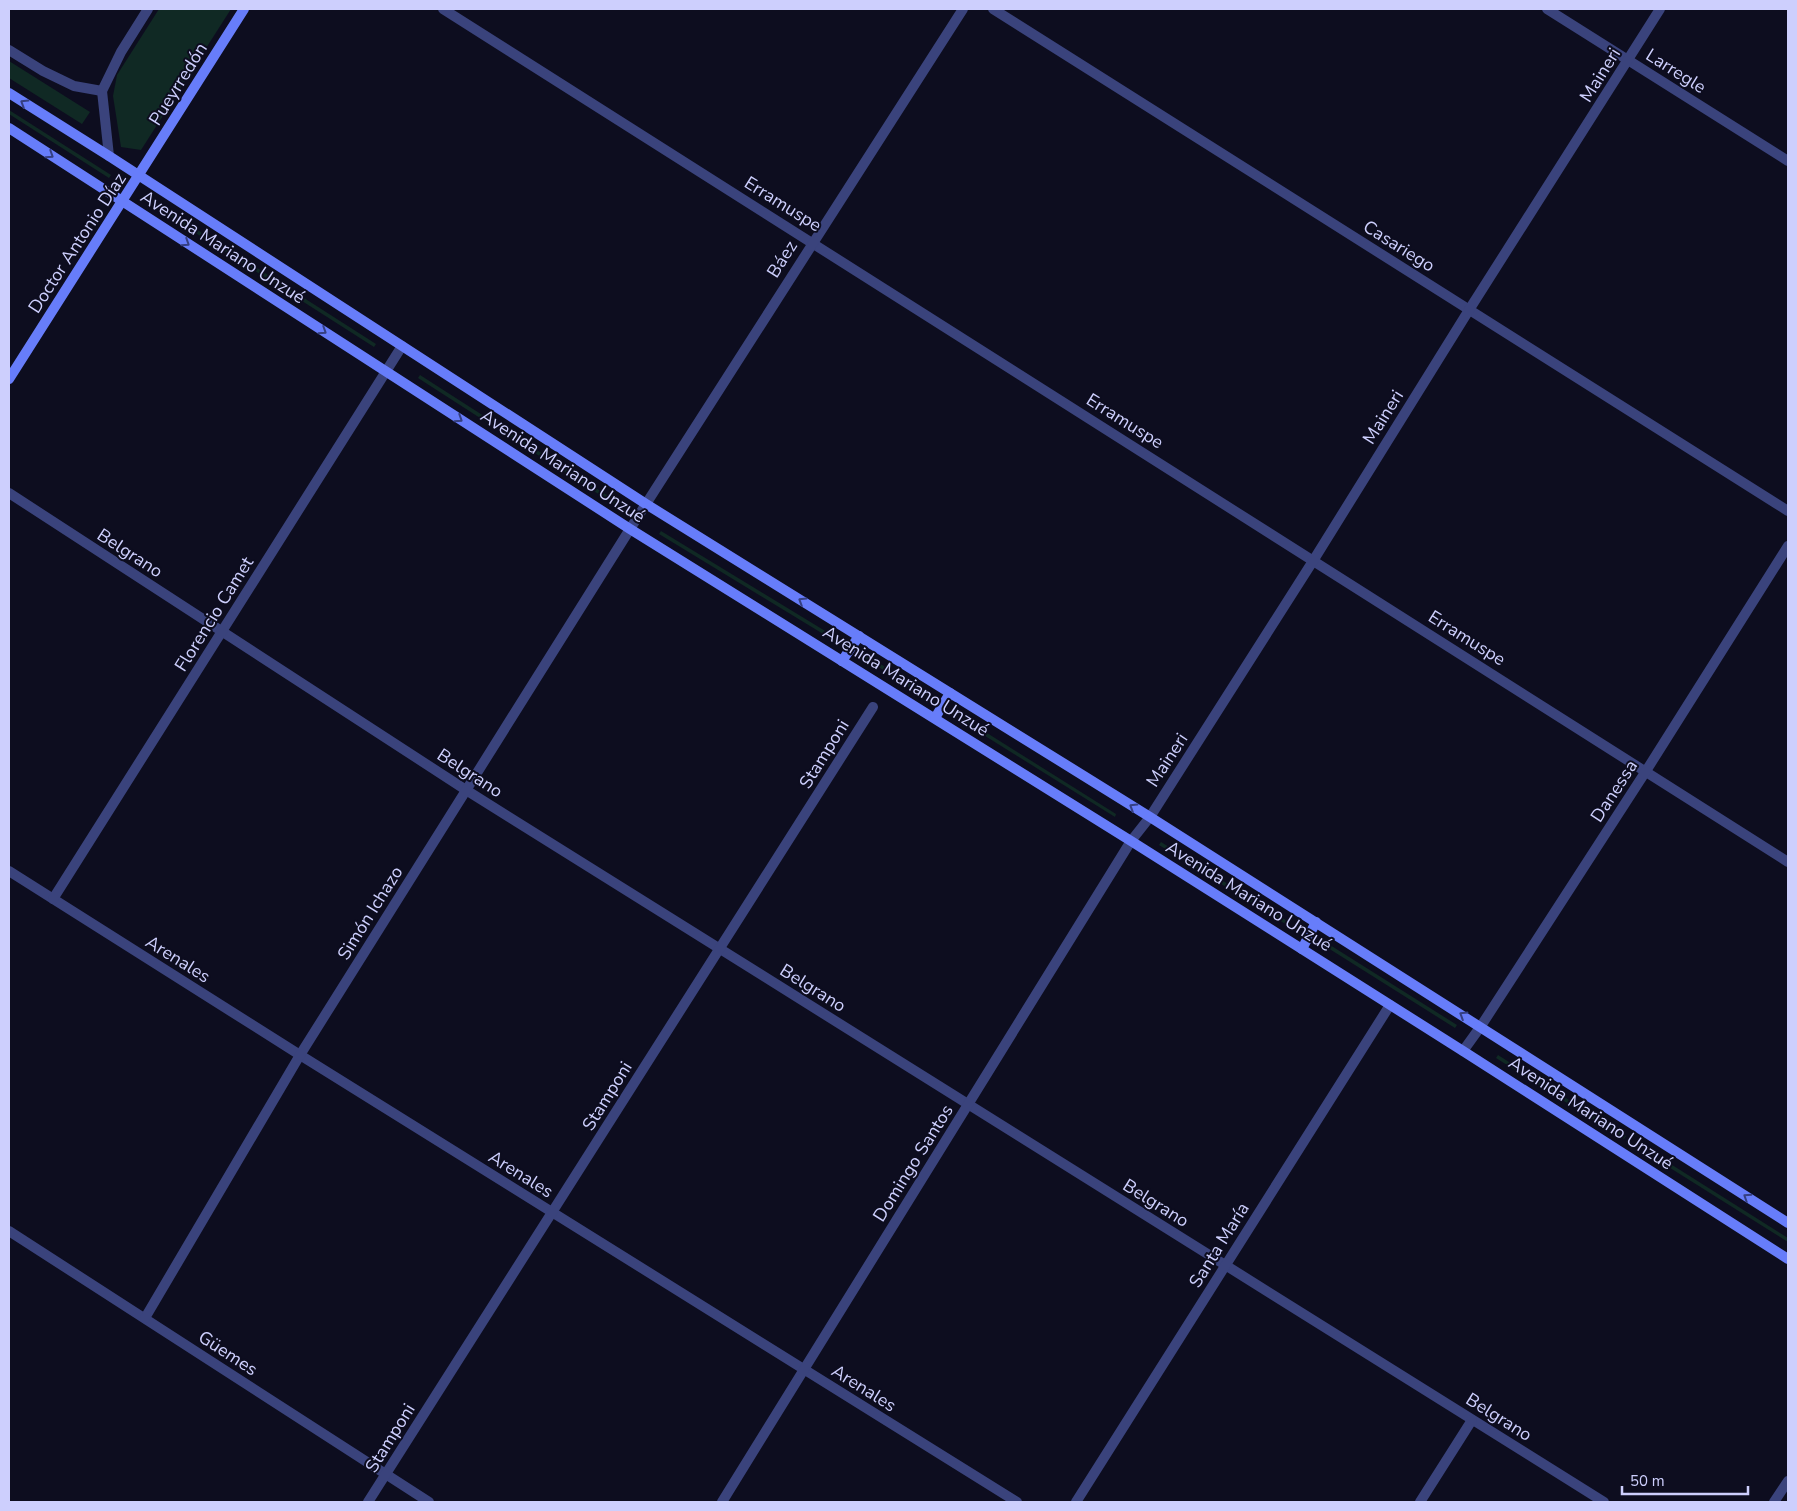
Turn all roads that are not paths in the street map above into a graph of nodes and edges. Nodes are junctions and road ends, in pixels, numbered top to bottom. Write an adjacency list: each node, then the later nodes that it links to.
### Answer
1 (148, 9): 10 (street)
2 (244, 9): 15 (main road, Pueyrredón)
3 (444, 9): 17 (street, Erramuspe)
4 (963, 9): 17 (street, Báez)
5 (993, 9): 18 (street, Casariego)
6 (1547, 9): 9 (street, Larregle)
7 (1660, 9): 9 (street, Maineri)
8 (9, 50): 10 (street)
9 (1628, 60): 14 (street, Larregle); 18 (street, Maineri)
10 (102, 91): 13 (street)
11 (9, 93): 13 (main road, Avenida Mariano Unzué, one-way to 11)
12 (9, 128): 16 (main road, Avenida Mariano Unzué, one-way to 16)
13 (109, 156): 15 (main road, Avenida Mariano Unzué)
14 (1788, 161)
15 (140, 176): 16 (main road, Doctor Antonio Díaz); 19 (main road, Avenida Mariano Unzué)
16 (122, 202): 20 (main road, Avenida Mariano Unzué, one-way to 20); 21 (main road, Doctor Antonio Díaz)
17 (812, 242): 23 (street, Báez); 27 (street, Erramuspe)
18 (1469, 310): 24 (street, Casariego); 27 (street, Maineri)
19 (402, 346): 20 (street, Florencio Camet); 23 (main road, Avenida Mariano Unzué)
20 (386, 372): 25 (main road, Avenida Mariano Unzué, one-way to 25); 28 (street, Florencio Camet)
21 (9, 379)
22 (9, 493): 28 (street, Belgrano)
23 (646, 504): 25 (street, Báez); 29 (main road, Avenida Mariano Unzué, one-way to 23)
24 (1788, 512)
25 (630, 529): 30 (main road, Avenida Mariano Unzué); 35 (street, Simón Ichazo)
26 (1788, 546): 34 (street, Danessa)
27 (1313, 560): 34 (street, Erramuspe); 36 (street, Maineri)
28 (222, 632): 35 (street, Belgrano); 40 (street, Florencio Camet)
29 (859, 636): 30 (main road); 31 (main road, Avenida Mariano Unzué)
30 (842, 661): 33 (main road, Avenida Mariano Unzué)
31 (950, 693): 33 (main road); 36 (main road, Avenida Mariano Unzué, one-way to 31)
32 (873, 707): 42 (street, Stamponi)
33 (934, 718): 37 (main road, Avenida Mariano Unzué)
34 (1646, 771): 38 (street, Erramuspe); 45 (street, Danessa)
35 (466, 790): 42 (street, Belgrano); 47 (street, Simón Ichazo)
36 (1150, 817): 37 (street, Maineri); 41 (main road, Avenida Mariano Unzué)
37 (1131, 841): 43 (main road, Avenida Mariano Unzué); 48 (street, Domingo Santos)
38 (1788, 862)
39 (9, 871): 40 (street, Arenales)
40 (53, 899): 47 (street, Arenales)
41 (1316, 922): 43 (main road); 45 (main road, Avenida Mariano Unzué, one-way to 41)
42 (720, 949): 48 (street, Belgrano); 49 (street, Stamponi)
43 (1302, 949): 44 (main road, Avenida Mariano Unzué)
44 (1390, 1005): 46 (main road, Avenida Mariano Unzué); 53 (street, Santa María)
45 (1481, 1026): 46 (street, Danessa); 50 (main road, Avenida Mariano Unzué, one-way to 45)
46 (1463, 1051): 52 (main road, Avenida Mariano Unzué)
47 (300, 1055): 49 (street, Arenales); 54 (street, Simón Ichazo)
48 (968, 1104): 53 (street, Belgrano); 55 (street, Domingo Santos)
49 (552, 1213): 55 (street, Arenales); 57 (street, Stamponi)
50 (1788, 1223)
51 (9, 1230): 54 (street, Güemes)
52 (1788, 1259)
53 (1225, 1265): 56 (street, Belgrano); 63 (street, Santa María)
54 (145, 1318): 57 (street, Güemes)
55 (804, 1370): 61 (street, Domingo Santos); 62 (street, Arenales)
56 (1472, 1420): 64 (street); 65 (street, Belgrano)
57 (386, 1474): 59 (street, Stamponi); 60 (street, Güemes)
58 (1788, 1480): 66 (street)
59 (368, 1502)
60 (430, 1502)
61 (722, 1502)
62 (1017, 1502)
63 (1076, 1502)
64 (1420, 1502)
65 (1604, 1502)
66 (1774, 1502)

